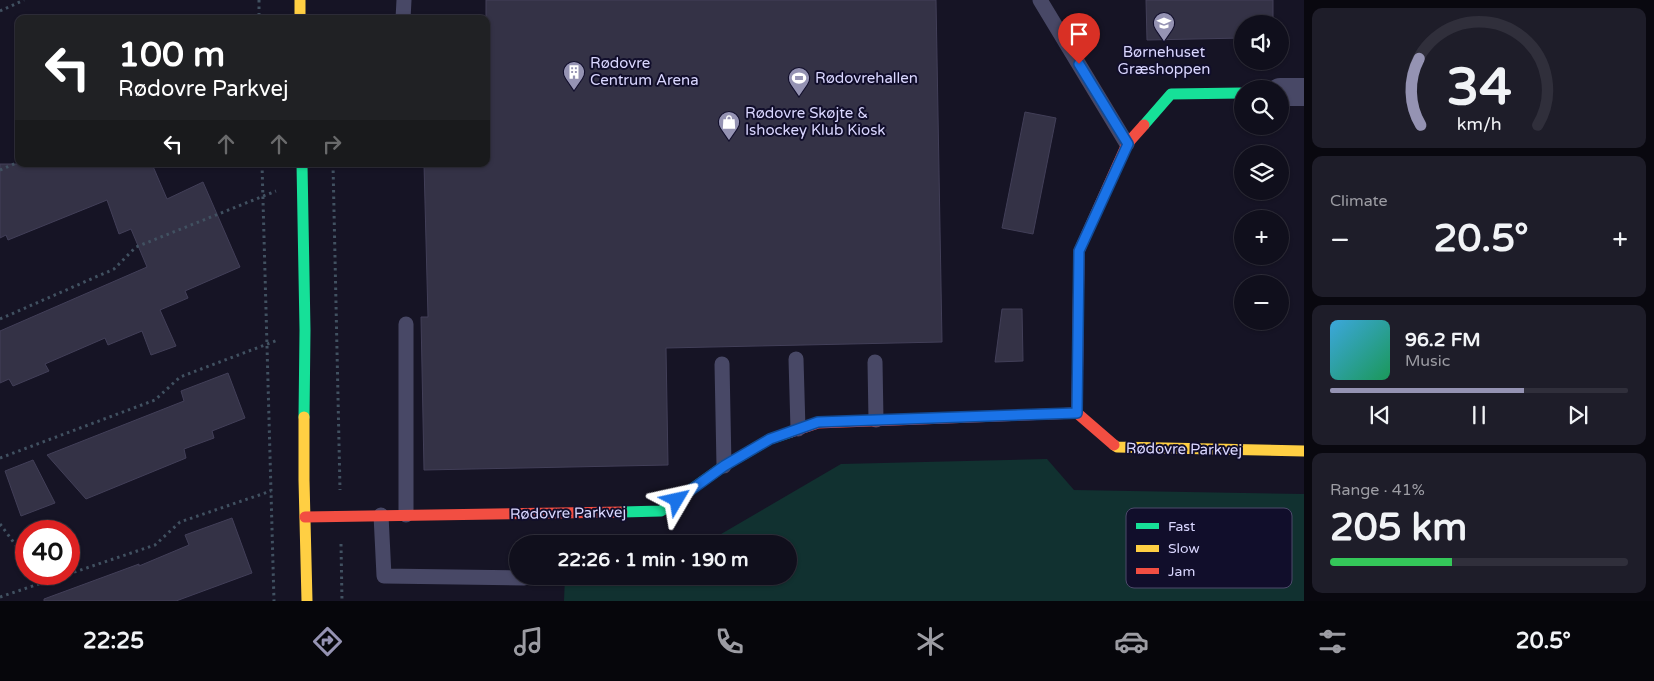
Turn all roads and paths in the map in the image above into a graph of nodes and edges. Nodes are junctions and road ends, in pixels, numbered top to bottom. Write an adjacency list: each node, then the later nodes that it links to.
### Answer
1 (24, 0): 6 (path)
2 (259, 0): 7 (path)
3 (300, 0): 8 (street)
4 (404, 0): 9 (lane)
5 (1040, 0): 13 (lane)
6 (0, 11)
7 (259, 15)
8 (300, 15)
9 (403, 15)
10 (1289, 92): 11 (street)
11 (1304, 92)
12 (1234, 93): 13 (street)
13 (1128, 144): 28 (street)
14 (15, 164): 18 (path)
15 (262, 167): 20 (path)
16 (302, 167): 19 (street)
17 (333, 167): 38 (path)
18 (0, 170)
19 (302, 180): 20 (path); 23 (street)
20 (262, 196): 21 (path); 24 (path)
21 (0, 318)
22 (406, 324): 37 (lane)
23 (305, 330): 24 (path); 34 (street)
24 (267, 344): 32 (path); 35 (path)
25 (796, 359): 30 (lane)
26 (875, 362): 29 (lane)
27 (722, 364): 33 (lane)
28 (1077, 413): 29 (street, Rødovre Parkvej); 31 (street, Rødovre Parkvej)
29 (876, 420): 30 (street, Rødovre Parkvej)
30 (798, 430): 33 (street, Rødovre Parkvej)
31 (1304, 451)
32 (0, 458)
33 (724, 466): 37 (street, Rødovre Parkvej)
34 (304, 480): 35 (path); 39 (street)
35 (270, 491): 42 (path); 46 (path)
36 (381, 515): 37 (street, Rødovre Parkvej); 38 (street, Rødovre Parkvej); 43 (lane)
37 (406, 515)
38 (340, 516): 39 (street, Rødovre Parkvej); 48 (path)
39 (305, 517): 47 (street)
40 (0, 524): 41 (path)
41 (15, 544)
42 (80, 570)
43 (509, 578)
44 (34, 585): 45 (path)
45 (0, 597)
46 (274, 601)
47 (307, 601)
48 (342, 601)

